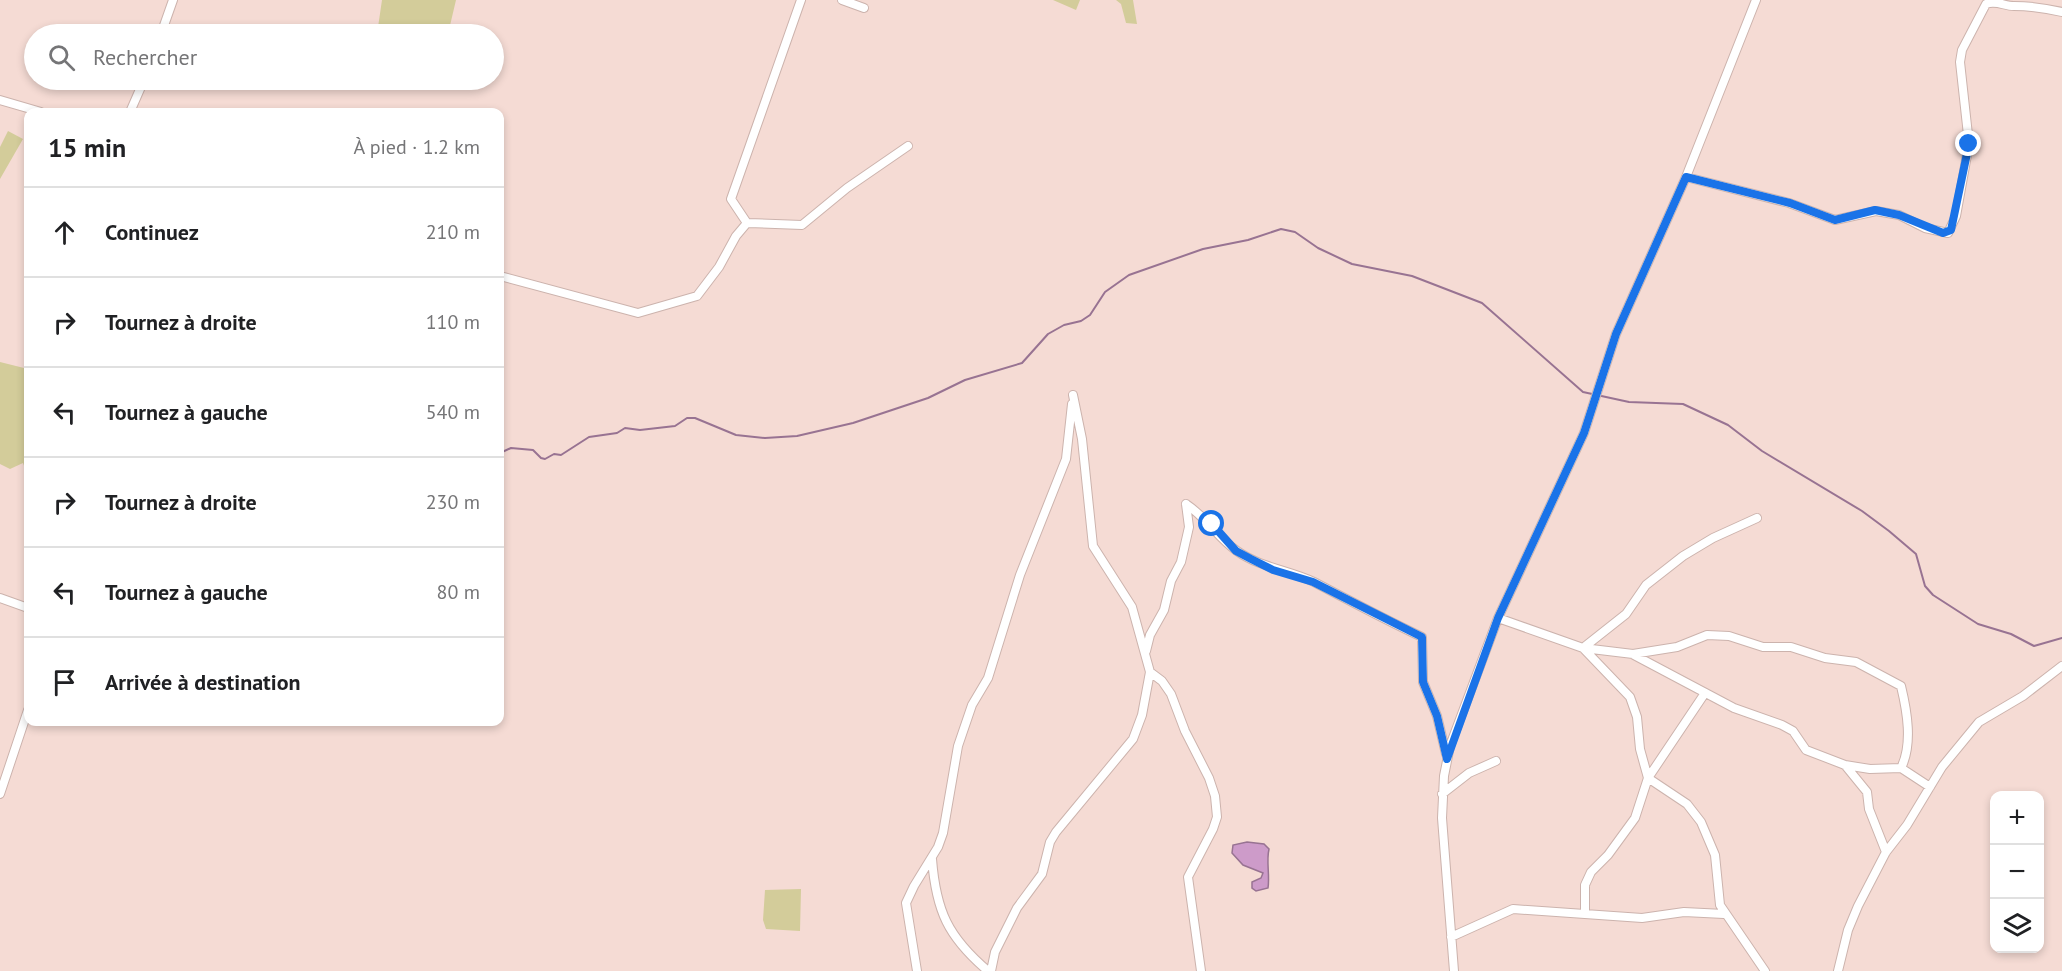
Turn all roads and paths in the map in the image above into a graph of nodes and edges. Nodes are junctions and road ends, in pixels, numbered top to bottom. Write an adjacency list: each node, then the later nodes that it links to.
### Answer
1 (173, 0): 7 (street)
2 (801, 0): 14 (street)
3 (842, 0): 5 (street)
4 (1756, 0): 13 (street)
5 (864, 8)
6 (2062, 12): 13 (street)
7 (165, 24)
8 (140, 90): 11 (street)
9 (0, 100): 10 (street)
10 (27, 108)
11 (132, 108)
12 (908, 146): 14 (street)
13 (1686, 177): 19 (street)
14 (747, 223): 15 (street)
15 (504, 277)
16 (1757, 518): 20 (street)
17 (0, 598): 18 (street)
18 (24, 607)
19 (1498, 618): 20 (street); 27 (street)
20 (1583, 648): 22 (street); 31 (street)
21 (1145, 652): 24 (street); 27 (street); 36 (street)
22 (1633, 654): 25 (street); 30 (street)
23 (2062, 666): 32 (street)
24 (1150, 672): 41 (street); 42 (street)
25 (1705, 693): 29 (street); 31 (street)
26 (24, 722): 33 (street)
27 (1447, 759): 34 (street)
28 (1496, 761): 34 (street)
29 (1845, 765): 30 (street); 35 (street)
30 (1901, 768): 32 (street)
31 (1648, 778): 37 (street); 38 (street)
32 (1930, 788): 35 (street)
33 (0, 794)
34 (1442, 794): 39 (street)
35 (1886, 852): 45 (street)
36 (932, 859): 40 (street); 41 (street)
37 (1585, 912): 38 (street); 39 (street)
38 (1724, 914): 44 (street)
39 (1451, 937): 43 (street)
40 (917, 971)
41 (990, 971)
42 (1201, 971)
43 (1454, 971)
44 (1765, 971)
45 (1838, 971)

